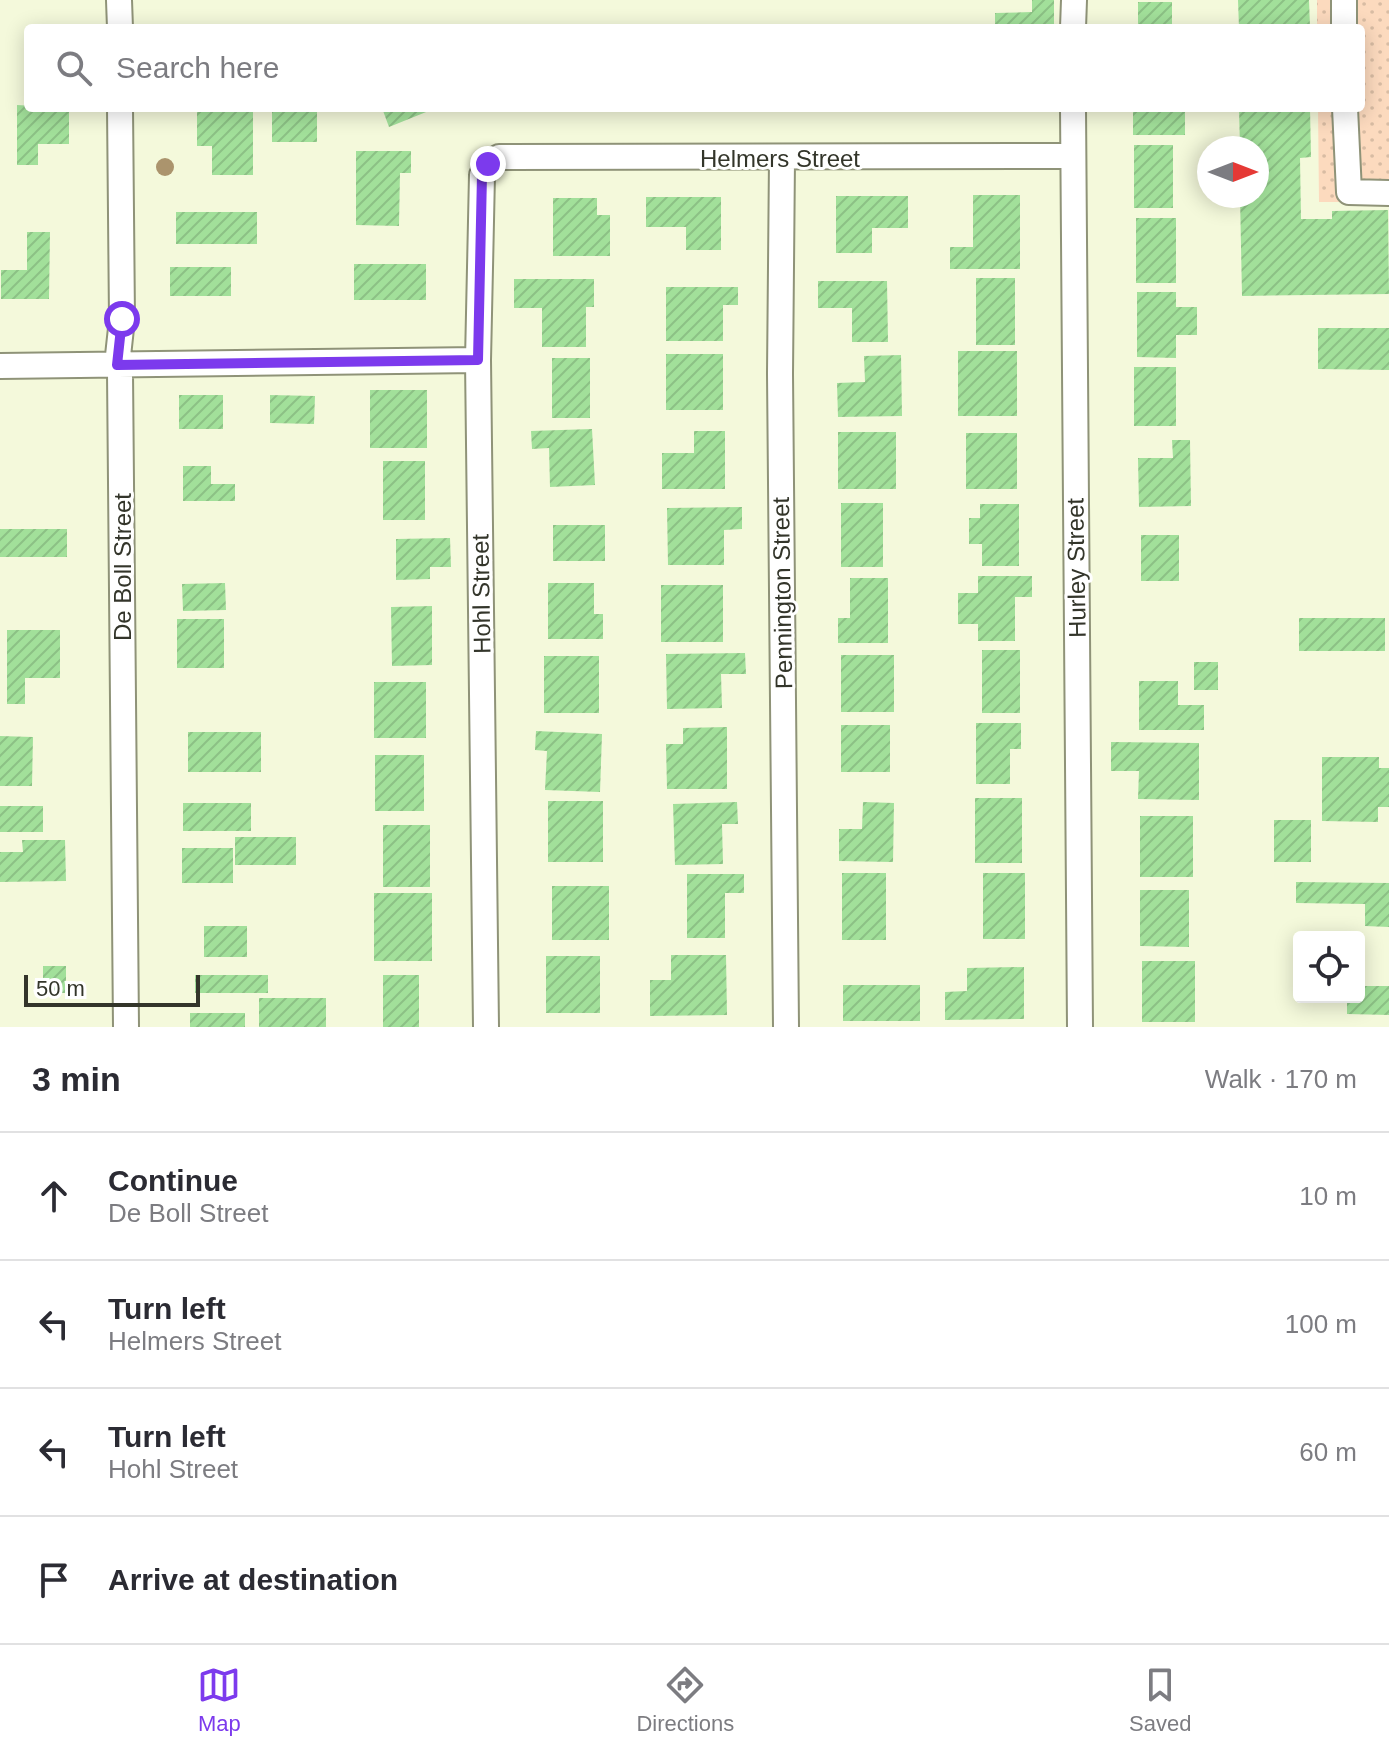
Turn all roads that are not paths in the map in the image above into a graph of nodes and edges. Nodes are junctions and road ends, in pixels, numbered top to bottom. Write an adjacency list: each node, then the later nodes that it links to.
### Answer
1 (119, 0): 4 (street)
2 (1074, 0): 5 (street)
3 (1344, 0): 6 (street)
4 (120, 24)
5 (1073, 24)
6 (1344, 24)
7 (120, 112): 15 (street, De Boll Street)
8 (1073, 112): 10 (street, Hurley Street)
9 (1345, 112): 13 (street)
10 (1073, 156): 11 (street, Helmers Street); 20 (street, Hurley Street)
11 (782, 159): 12 (street, Helmers Street); 19 (street, Pennington Street)
12 (488, 164): 14 (street, Hohl Street)
13 (1389, 193)
14 (478, 360): 15 (street); 18 (street, Hohl Street)
15 (117, 365): 16 (street); 17 (street, De Boll Street)
16 (0, 366)
17 (126, 1027)
18 (486, 1027)
19 (786, 1027)
20 (1080, 1027)

